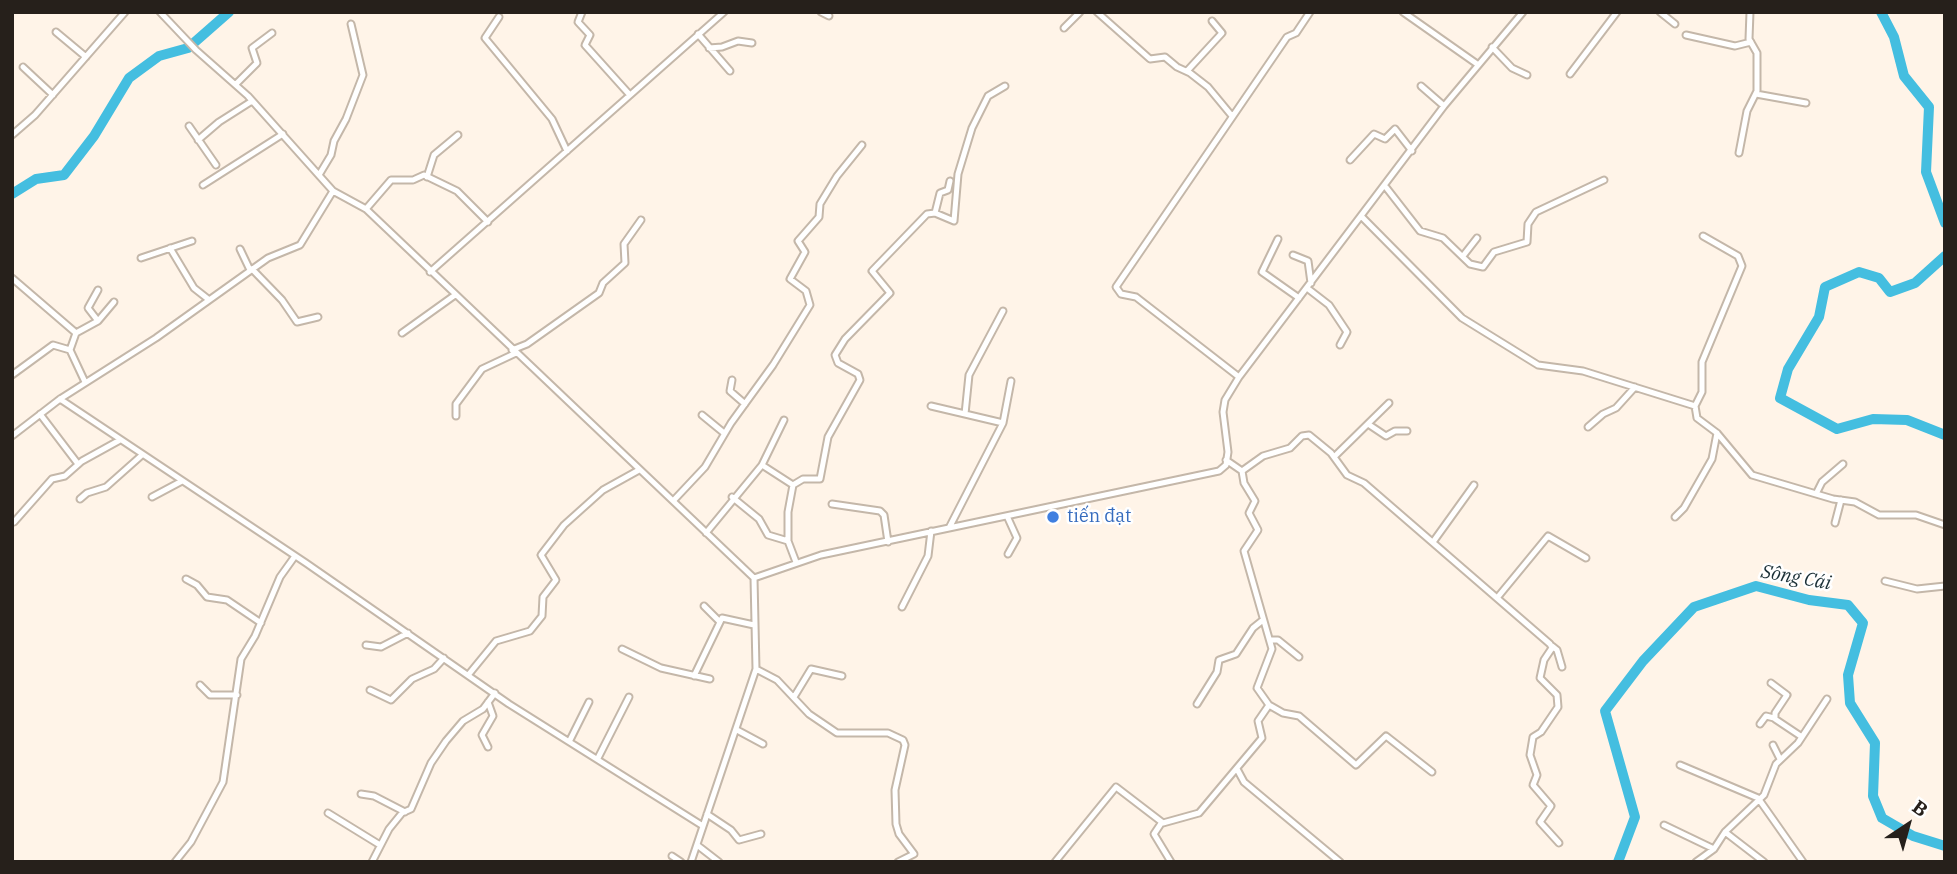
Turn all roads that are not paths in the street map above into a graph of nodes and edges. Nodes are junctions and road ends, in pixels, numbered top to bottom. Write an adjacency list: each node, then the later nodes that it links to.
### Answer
1 (125, 12): 28 (street)
2 (159, 12): 35 (street)
3 (582, 12): 38 (street)
4 (724, 12): 22 (street)
5 (821, 12): 14 (street)
6 (1080, 12): 19 (street)
7 (1097, 12): 32 (street)
8 (1310, 12): 44 (street)
9 (1403, 12): 29 (street)
10 (1523, 12): 26 (street)
11 (1617, 12): 33 (street)
12 (1660, 12): 18 (street)
13 (1750, 12): 24 (street)
14 (829, 16)
15 (499, 17): 51 (street)
16 (1212, 21): 32 (street)
17 (352, 24): 56 (street)
18 (1675, 24)
19 (1064, 28)
20 (56, 32): 28 (street)
21 (272, 33): 35 (street)
22 (698, 34): 27 (street); 38 (street)
23 (1686, 34): 24 (street)
24 (1751, 42): 39 (street)
25 (752, 43): 27 (street)
26 (1492, 47): 29 (street); 34 (street)
27 (709, 48): 31 (street)
28 (86, 57): 40 (street)
29 (1477, 64): 43 (street)
30 (23, 67): 40 (street)
31 (730, 71)
32 (1187, 71): 44 (street)
33 (1570, 74)
34 (1527, 75)
35 (236, 84): 41 (street)
36 (1005, 86): 64 (street)
37 (1421, 86): 43 (street)
38 (629, 94): 51 (street)
39 (1756, 94): 42 (street); 53 (street)
40 (53, 95): 47 (street)
41 (252, 101): 46 (street); 49 (street)
42 (1806, 103)
43 (1444, 106): 52 (street)
44 (1232, 116): 95 (street)
45 (189, 126): 49 (street)
46 (283, 134): 56 (street); 60 (street)
47 (12, 135)
48 (458, 135): 57 (street)
49 (198, 139): 55 (street)
50 (862, 145): 102 (street)
51 (567, 151): 67 (street)
52 (1412, 151): 54 (street); 61 (street)
53 (1739, 153)
54 (1350, 160)
55 (216, 165)
56 (319, 175): 62 (street)
57 (427, 177): 63 (street); 67 (street)
58 (1604, 180): 75 (street)
59 (950, 181): 64 (street)
60 (203, 185)
61 (1385, 186): 65 (street); 75 (street)
62 (333, 191): 63 (street); 77 (street)
63 (366, 209): 78 (street)
64 (935, 213): 127 (street)
65 (1362, 217): 80 (street); 99 (street)
66 (641, 220): 93 (street)
67 (488, 222): 78 (street)
68 (1703, 236): 104 (street)
69 (1477, 238): 75 (street)
70 (1278, 239): 83 (street)
71 (192, 241): 72 (street)
72 (170, 248): 76 (street); 84 (street)
73 (240, 249): 77 (street)
74 (1293, 255): 80 (street)
75 (1463, 256)
76 (141, 258)
77 (251, 270): 84 (street); 87 (street)
78 (430, 271): 82 (street)
79 (12, 278): 89 (street)
80 (1309, 286): 83 (street); 91 (street)
81 (98, 290): 88 (street)
82 (454, 295): 90 (street); 93 (street)
83 (1299, 298): 95 (street)
84 (208, 299): 98 (street)
85 (114, 302): 88 (street)
86 (1003, 311): 106 (street)
87 (318, 317)
88 (98, 321): 89 (street)
89 (76, 333): 92 (street)
90 (402, 333)
91 (1340, 345)
92 (70, 350): 94 (street); 98 (street)
93 (514, 351): 108 (street); 124 (street)
94 (13, 372)
95 (1238, 377): 120 (street)
96 (732, 380): 102 (street)
97 (1011, 381): 110 (street)
98 (85, 382): 100 (street)
99 (1635, 387): 104 (street); 112 (street)
100 (60, 400): 105 (street); 117 (street)
101 (1390, 403): 111 (street)
102 (745, 404): 114 (street)
103 (931, 407): 106 (street)
104 (1695, 407): 115 (street)
105 (40, 414): 116 (street); 121 (street)
106 (965, 414): 110 (street)
107 (702, 415): 114 (street)
108 (456, 416)
109 (784, 420): 123 (street)
110 (1003, 423): 141 (street)
111 (1368, 424): 113 (street); 119 (street)
112 (1588, 427)
113 (1407, 432)
114 (724, 433): 133 (street)
115 (1717, 433): 129 (street); 137 (street)
116 (12, 436)
117 (120, 440): 118 (street); 121 (street)
118 (142, 455): 126 (street); 132 (street)
119 (1334, 457): 125 (street); 146 (street)
120 (1226, 460): 125 (street); 136 (street)
121 (78, 464): 138 (street)
122 (1843, 464): 129 (street)
123 (762, 465): 127 (street); 131 (street)
124 (639, 470): 133 (street); 171 (street)
125 (1242, 471): 158 (street)
126 (182, 481): 130 (street); 149 (street)
127 (793, 485): 144 (street)
128 (1474, 485): 146 (street)
129 (1816, 494): 134 (street)
130 (152, 497)
131 (732, 497): 143 (street); 144 (street)
132 (80, 499)
133 (674, 500): 143 (street)
134 (1841, 500): 139 (street); 140 (street)
135 (832, 504): 145 (street)
136 (1007, 516): 141 (street); 147 (street)
137 (1675, 517)
138 (15, 522)
139 (1835, 523)
140 (1945, 525)
141 (948, 528): 142 (street)
142 (931, 531): 145 (street); 157 (street)
143 (706, 533): 151 (street)
144 (788, 541): 150 (street)
145 (888, 542): 150 (street)
146 (1433, 542): 155 (street)
147 (1008, 554)
148 (1586, 558): 155 (street)
149 (301, 559): 160 (street); 162 (street)
150 (796, 562): 151 (street)
151 (754, 578): 161 (street)
152 (186, 579): 160 (street)
153 (1885, 582): 154 (street)
154 (1945, 586)
155 (1497, 598): 165 (street)
156 (704, 606): 159 (street)
157 (902, 607)
158 (1263, 620): 163 (street); 185 (street)
159 (719, 621): 161 (street); 172 (street)
160 (261, 623): 179 (street)
161 (754, 625): 170 (street)
162 (408, 633): 164 (street); 168 (street)
163 (1270, 639): 167 (street); 186 (street)
164 (366, 645)
165 (1552, 646): 169 (street); 210 (street)
166 (622, 649): 172 (street)
167 (1299, 657)
168 (444, 658): 171 (street); 177 (street)
169 (1562, 667)
170 (756, 669): 181 (street); 189 (street)
171 (469, 674): 178 (street)
172 (694, 676): 174 (street)
173 (842, 676): 181 (street)
174 (710, 679)
175 (1771, 683): 187 (street)
176 (200, 685): 179 (street)
177 (370, 690)
178 (495, 693): 183 (street); 191 (street)
179 (237, 695): 215 (street)
180 (629, 697): 195 (street)
181 (794, 697): 220 (street)
182 (1828, 699): 190 (street)
183 (488, 702): 194 (street); 202 (street)
184 (589, 702): 191 (street)
185 (1197, 704)
186 (1269, 705): 198 (street); 199 (street)
187 (1774, 718): 188 (street); 190 (street)
188 (1760, 724)
189 (737, 730): 192 (street); 204 (street)
190 (1802, 737): 196 (street)
191 (570, 740): 195 (street)
192 (763, 744)
193 (1773, 745): 196 (street)
194 (488, 747)
195 (598, 758): 207 (street)
196 (1780, 759): 201 (street)
197 (1681, 765): 201 (street)
198 (1237, 769): 205 (street); 223 (street)
199 (1432, 772)
200 (361, 794): 202 (street)
201 (1758, 798): 208 (street); 226 (street)
202 (405, 812): 211 (street)
203 (328, 813): 211 (street)
204 (707, 814): 207 (street); 209 (street)
205 (1162, 822): 221 (street); 222 (street)
206 (1664, 825): 213 (street)
207 (703, 826): 212 (street)
208 (1725, 832): 213 (street); 225 (street)
209 (761, 834)
210 (1559, 843)
211 (380, 845): 216 (street)
212 (697, 845): 218 (street); 219 (street)
213 (1714, 849): 224 (street)
214 (672, 856): 217 (street)
215 (176, 861)
216 (372, 862)
217 (681, 862)
218 (691, 862)
219 (719, 862)
220 (898, 862)
221 (1055, 862)
222 (1171, 862)
223 (1340, 862)
224 (1696, 862)
225 (1764, 862)
226 (1804, 862)

